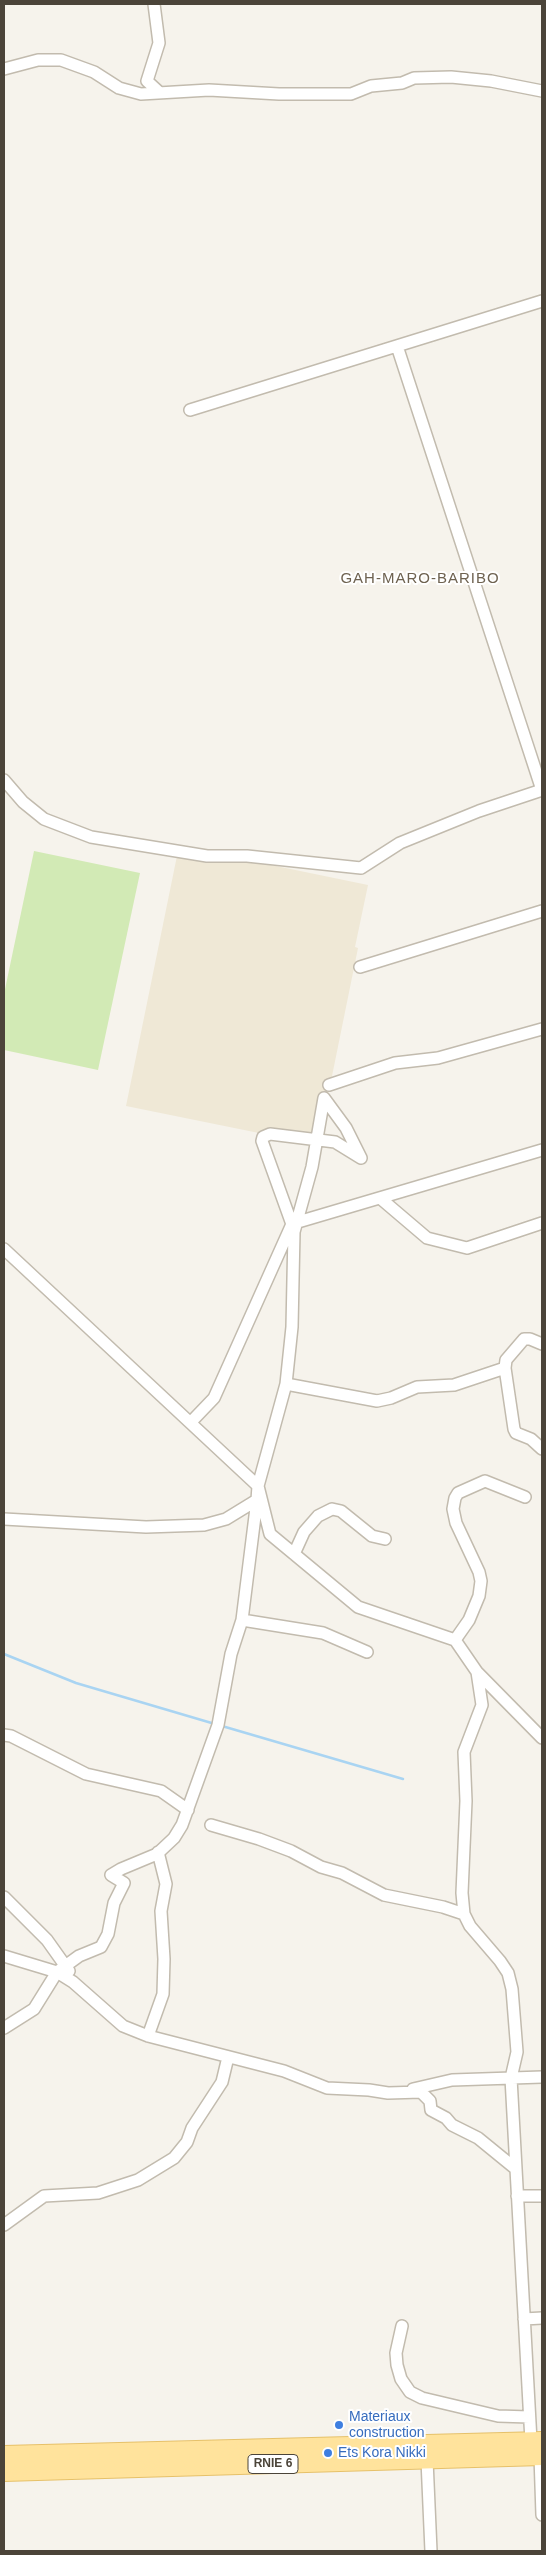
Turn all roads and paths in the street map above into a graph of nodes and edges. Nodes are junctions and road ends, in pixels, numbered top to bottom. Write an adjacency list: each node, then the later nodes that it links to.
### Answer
1 (154, 4): 4 (street)
2 (4, 70): 4 (street)
3 (542, 91): 4 (street)
4 (160, 93)
5 (542, 301): 6 (street)
6 (397, 346): 7 (street); 9 (street)
7 (190, 410)
8 (4, 780): 9 (street)
9 (542, 790)
10 (542, 911): 11 (street)
11 (360, 967)
12 (542, 1029): 13 (street)
13 (329, 1085)
14 (316, 1140): 14 (street); 18 (street); 18 (street)
15 (542, 1150): 16 (street)
16 (380, 1198): 17 (street); 18 (street)
17 (542, 1224)
18 (295, 1226): 22 (street); 23 (street)
19 (4, 1249): 23 (street)
20 (542, 1344): 21 (street)
21 (504, 1368): 22 (street); 24 (street)
22 (286, 1384): 25 (street)
23 (191, 1422): 25 (street)
24 (542, 1449)
25 (258, 1486): 27 (street); 30 (street)
26 (525, 1497): 32 (street)
27 (257, 1500): 28 (street); 31 (street)
28 (4, 1519)
29 (385, 1539): 30 (street)
30 (294, 1554): 32 (street)
31 (242, 1620): 33 (street); 37 (street)
32 (455, 1640): 34 (street)
33 (367, 1652)
34 (477, 1672): 36 (street); 41 (street)
35 (4, 1735): 37 (street)
36 (542, 1738)
37 (188, 1810): 39 (street)
38 (211, 1825): 41 (street)
39 (158, 1852): 43 (street); 47 (street)
40 (4, 1897): 43 (street)
41 (464, 1914): 50 (street)
42 (4, 1956): 44 (street)
43 (67, 1965): 44 (street); 45 (street)
44 (57, 1972): 45 (street); 46 (street)
45 (73, 1982): 47 (street)
46 (4, 2028)
47 (148, 2036): 48 (street)
48 (228, 2057): 51 (street); 55 (street)
49 (542, 2077): 50 (street)
50 (511, 2078): 51 (street); 52 (street)
51 (388, 2093): 52 (street)
52 (516, 2169): 53 (street)
53 (517, 2196): 54 (street); 57 (street)
54 (542, 2196)
55 (4, 2225)
56 (542, 2318): 57 (street)
57 (524, 2319): 59 (street)
58 (402, 2326): 59 (street)
59 (529, 2416): 60 (street)
60 (539, 2448): 61 (main road, RNIE 6); 62 (main road, RNIE 6); 64 (street)
61 (4, 2454)
62 (427, 2460): 63 (main road, RNIE 6); 65 (street)
63 (4, 2472)
64 (542, 2515)
65 (431, 2551)

